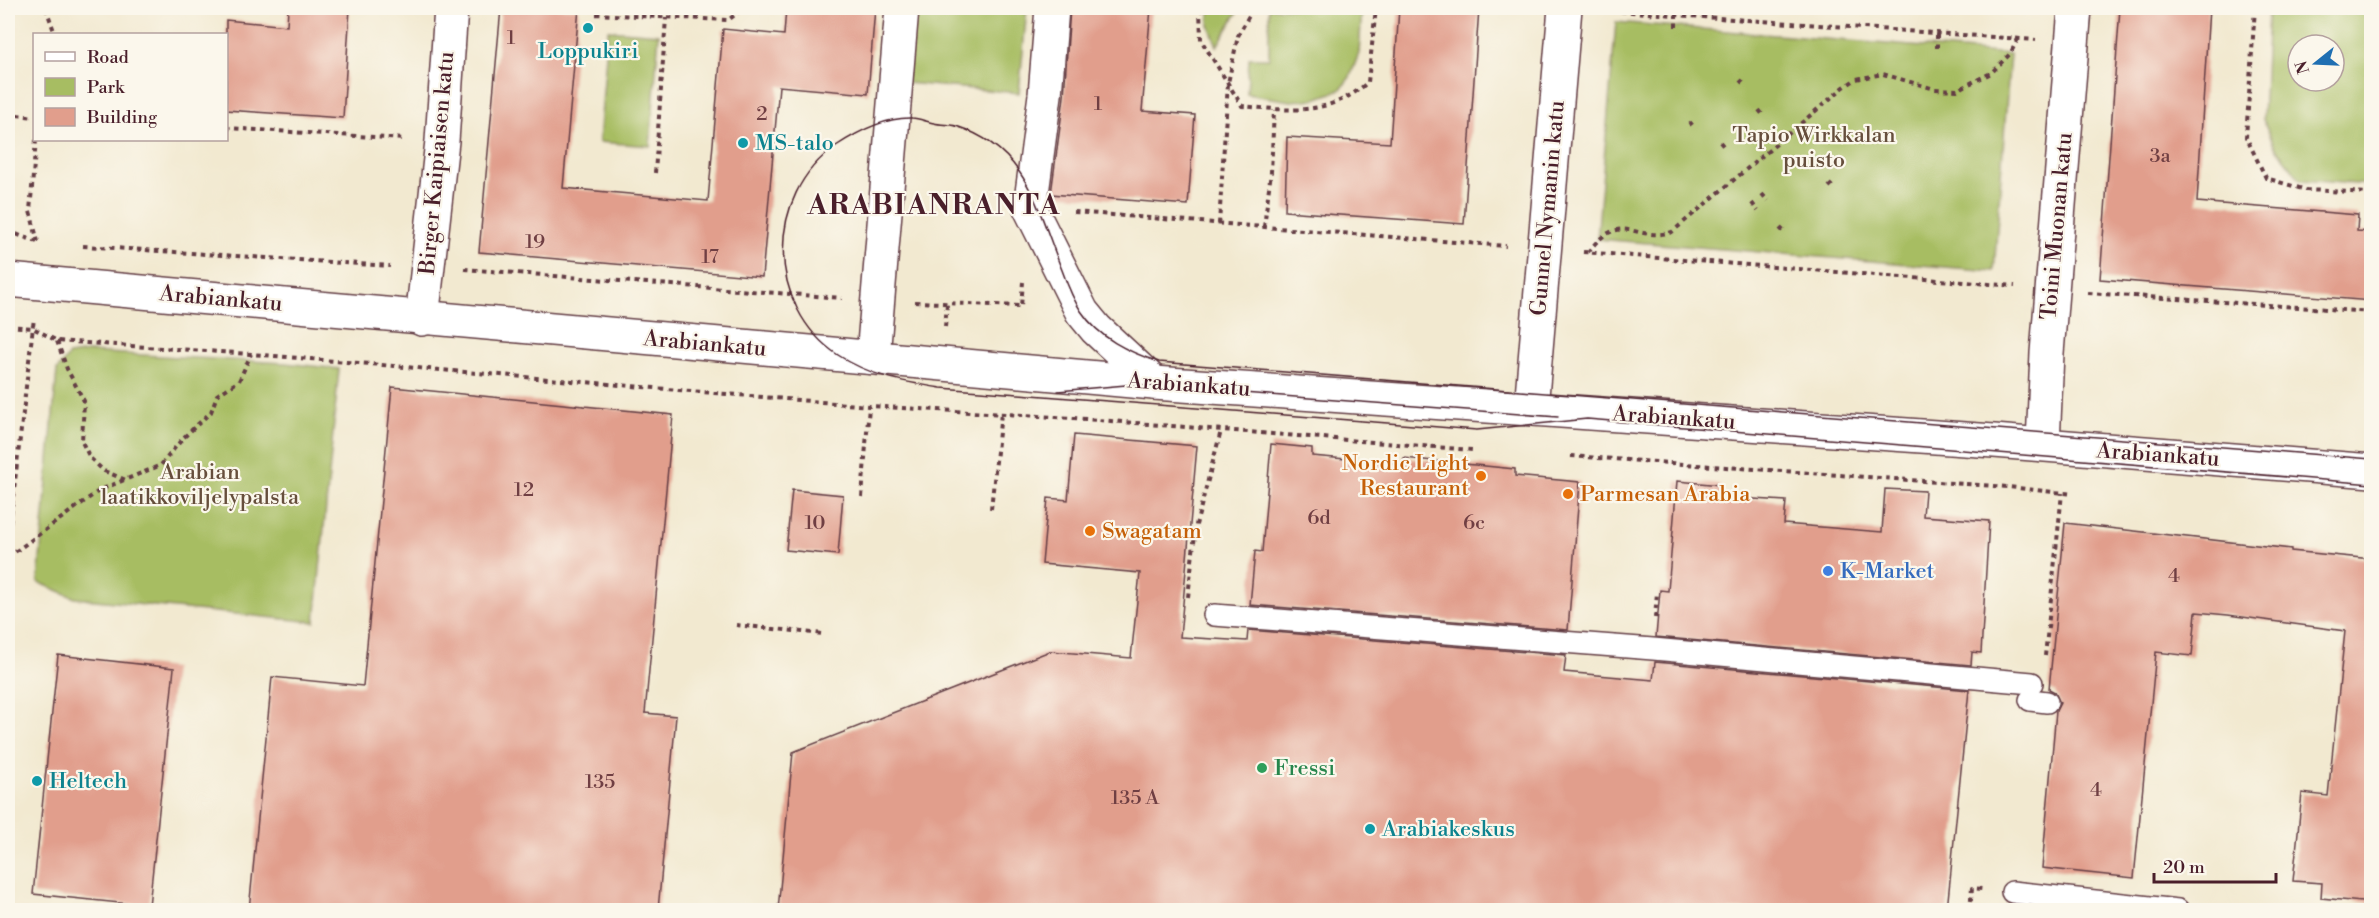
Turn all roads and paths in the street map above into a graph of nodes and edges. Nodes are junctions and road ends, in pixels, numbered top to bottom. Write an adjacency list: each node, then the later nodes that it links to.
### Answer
1 (46, 8): 17 (path)
2 (451, 8): 34 (street, Birger Kaipiaisen katu)
3 (593, 8): 15 (path)
4 (744, 8): 15 (path)
5 (902, 8): 59 (street)
6 (1052, 8): 46 (street)
7 (1200, 8): 23 (path)
8 (1253, 8): 23 (path)
9 (1376, 8): 25 (path)
10 (1565, 8): 53 (street, Gunnel Nymanin katu)
11 (2075, 8): 20 (street, Toini Muonan katu)
12 (2255, 8): 42 (path)
13 (1599, 9): 14 (path)
14 (1676, 15): 16 (path); 18 (path)
15 (666, 18): 39 (path)
16 (1676, 27)
17 (55, 33)
18 (1937, 33): 19 (path); 21 (path)
19 (2018, 39): 20 (path); 54 (path)
20 (2072, 43): 57 (street, Toini Muonan katu)
21 (1937, 48)
22 (1744, 79): 24 (path)
23 (1227, 83): 25 (path); 48 (path)
24 (1740, 83)
25 (1274, 110): 49 (path)
26 (1759, 110): 28 (path)
27 (8, 114): 29 (path)
28 (1763, 116)
29 (33, 117)
30 (1694, 121): 31 (path)
31 (1689, 125)
32 (228, 128): 34 (path)
33 (36, 141): 51 (path)
34 (442, 141): 62 (street, Birger Kaipiaisen katu)
35 (1720, 142): 36 (path)
36 (1725, 148)
37 (1802, 160): 38 (path)
38 (1808, 168)
39 (655, 173)
40 (1833, 183): 41 (path)
41 (1828, 187)
42 (2372, 193)
43 (1762, 194): 44 (path)
44 (1768, 201)
45 (1752, 203): 47 (path)
46 (1030, 208): 48 (path); 69 (street)
47 (1758, 211)
48 (1219, 224): 49 (path)
49 (1264, 227): 53 (path)
50 (1784, 227): 52 (path)
51 (8, 231)
52 (1779, 231)
53 (1546, 249): 54 (path); 71 (street, Gunnel Nymanin katu)
54 (1587, 252): 57 (path)
55 (1024, 272): 60 (path)
56 (8, 280): 62 (street, Arabiankatu)
57 (2052, 289): 61 (path); 74 (street, Toini Muonan katu)
58 (762, 292): 59 (path)
59 (879, 300): 60 (path); 68 (street)
60 (947, 304): 65 (path)
61 (2372, 312)
62 (422, 319): 68 (street, Arabiankatu)
63 (8, 326): 64 (path)
64 (33, 328): 66 (path); 83 (path)
65 (945, 334)
66 (57, 341): 67 (path); 78 (path)
67 (251, 354): 70 (path); 78 (path)
68 (873, 357): 69 (street, Arabiankatu)
69 (1154, 383): 71 (street, Arabiankatu)
70 (869, 406): 72 (path); 81 (path)
71 (1532, 408): 74 (street, Arabiankatu)
72 (1001, 413): 73 (path); 82 (path)
73 (1221, 431): 75 (path); 85 (path)
74 (2043, 444): 77 (street, Arabiankatu)
75 (1472, 450)
76 (1571, 456): 79 (path)
77 (2372, 471)
78 (126, 480): 84 (path)
79 (2062, 493): 80 (path); 89 (path)
80 (2073, 494)
81 (862, 497)
82 (991, 509)
83 (8, 541)
84 (8, 556)
85 (1190, 577)
86 (1214, 615): 90 (lane)
87 (736, 625): 88 (path)
88 (824, 633)
89 (2045, 656)
90 (2036, 695)
91 (2012, 892): 94 (lane)
92 (8, 908): 93 (path)
93 (27, 910)
94 (2178, 910)

